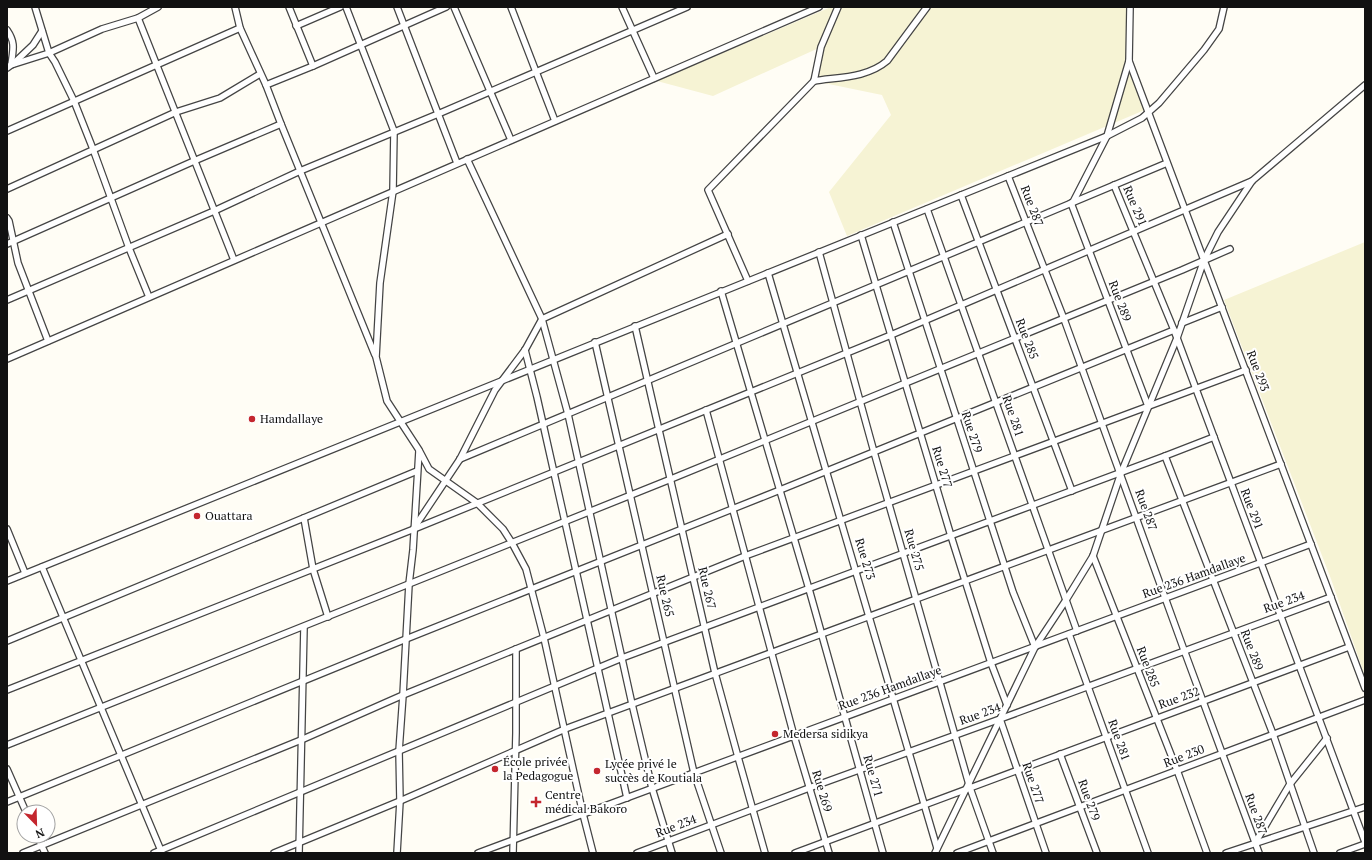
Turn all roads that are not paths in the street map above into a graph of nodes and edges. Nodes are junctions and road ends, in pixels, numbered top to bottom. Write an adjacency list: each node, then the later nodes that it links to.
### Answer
1 (36, 7): 24 (street)
2 (156, 7): 18 (street)
3 (235, 7): 21 (street)
4 (289, 7): 19 (street)
5 (340, 7): 19 (street)
6 (346, 7): 25 (street)
7 (397, 7): 20 (street)
8 (446, 7): 20 (street)
9 (454, 7): 37 (street)
10 (511, 7): 31 (street)
11 (622, 7): 23 (street)
12 (687, 7): 23 (street)
13 (819, 7): 33 (street)
14 (838, 7): 34 (street)
15 (927, 7): 34 (street)
16 (1130, 7): 27 (street)
17 (1224, 7): 40 (street)
18 (138, 18): 26 (street); 28 (street)
19 (296, 26): 29 (street)
20 (404, 26): 25 (street); 41 (street)
21 (240, 28): 28 (street); 32 (street)
22 (7, 30): 30 (street)
23 (633, 30): 31 (street); 33 (street)
24 (42, 31): 26 (street); 30 (street)
25 (361, 45): 29 (street); 45 (street)
26 (49, 53): 30 (street); 38 (street)
27 (1129, 61): 40 (street, Rue 293); 46 (street)
28 (156, 65): 38 (street); 39 (street)
29 (313, 66): 35 (street)
30 (9, 67)
31 (536, 72): 37 (street); 42 (street)
32 (260, 74): 35 (street); 39 (street)
33 (654, 78): 42 (street)
34 (814, 80): 70 (street)
35 (266, 85): 43 (street)
36 (1365, 85): 55 (street)
37 (490, 92): 41 (street); 47 (street)
38 (74, 102): 44 (street); 48 (street)
39 (176, 112): 48 (street); 50 (street)
40 (1148, 112): 46 (street); 52 (street, Rue 293)
41 (438, 114): 45 (street); 51 (street)
42 (555, 121): 47 (street)
43 (281, 124): 50 (street); 53 (street)
44 (7, 131)
45 (394, 131): 53 (street); 58 (street)
46 (1107, 136): 54 (street); 61 (street)
47 (511, 140): 49 (street)
48 (93, 149): 57 (street); 60 (street)
49 (467, 159): 51 (street); 97 (street)
50 (194, 161): 60 (street); 63 (street)
51 (457, 163): 58 (street)
52 (1167, 163): 56 (street); 64 (street, Rue 293)
53 (300, 171): 63 (street); 68 (street)
54 (1008, 176): 59 (street); 67 (street, Rue 287)
55 (1252, 181): 64 (street); 81 (street)
56 (1114, 185): 61 (street); 69 (street, Rue 291)
57 (7, 189)
58 (393, 191): 68 (street); 114 (street)
59 (961, 195): 62 (street); 73 (street, Rue 285)
60 (111, 198): 72 (street); 75 (street)
61 (1072, 203): 67 (street); 77 (street, Rue 289)
62 (927, 209): 66 (street); 79 (street, Rue 281)
63 (214, 210): 75 (street); 80 (street)
64 (1185, 210): 69 (street); 81 (street, Rue 293)
65 (7, 218): 72 (street)
66 (893, 222): 71 (street); 83 (street, Rue 279)
67 (1026, 222): 73 (street); 82 (street, Rue 287)
68 (321, 223): 80 (street); 114 (street)
69 (1134, 232): 77 (street); 86 (street, Rue 291)
70 (728, 234): 85 (street); 97 (street)
71 (862, 235): 78 (street); 87 (street, Rue 277)
72 (13, 241): 74 (street); 89 (street)
73 (979, 242): 79 (street); 88 (street, Rue 285)
74 (7, 244)
75 (129, 248): 89 (street); 91 (street)
76 (1230, 249): 81 (street)
77 (1089, 251): 82 (street); 93 (street, Rue 289)
78 (819, 252): 84 (street); 94 (street, Rue 275)
79 (944, 256): 83 (street); 95 (street, Rue 281)
80 (234, 260): 91 (street)
81 (1204, 260): 86 (street); 96 (street, Rue 293); 100 (street)
82 (1045, 270): 88 (street); 98 (street, Rue 287)
83 (908, 271): 87 (street); 99 (street, Rue 279)
84 (768, 273): 85 (street); 101 (street, Rue 273)
85 (748, 281): 90 (street)
86 (1155, 282): 93 (street); 103 (street, Rue 291)
87 (876, 285): 94 (street); 104 (street, Rue 277)
88 (997, 290): 95 (street); 106 (street, Rue 285)
89 (28, 291): 92 (street); 107 (street)
90 (721, 292): 102 (street); 109 (street, Rue 271)
91 (149, 297): 107 (street)
92 (7, 300)
93 (1108, 301): 98 (street); 111 (street, Rue 289)
94 (833, 303): 101 (street); 112 (street, Rue 275)
95 (962, 305): 99 (street); 113 (street, Rue 281)
96 (1222, 307): 100 (street); 120 (street, Rue 293)
97 (542, 319): 110 (street); 116 (street)
98 (1064, 319): 106 (street); 117 (street, Rue 287)
99 (925, 321): 104 (street); 119 (street, Rue 279)
100 (1182, 323): 105 (street)
101 (784, 324): 109 (street); 121 (street, Rue 273)
102 (635, 326): 108 (street); 123 (street, Rue 267)
103 (1174, 330): 105 (street, Rue 291); 111 (street)
104 (891, 335): 112 (street); 124 (street, Rue 277)
105 (1177, 338): 126 (street, Rue 291); 131 (street)
106 (1015, 339): 113 (street); 125 (street, Rue 285)
107 (48, 341): 115 (street)
108 (595, 342): 116 (street); 128 (street, Rue 265)
109 (736, 344): 123 (street); 127 (street, Rue 271)
110 (525, 350): 118 (street); 122 (street)
111 (1127, 350): 117 (street); 131 (street, Rue 289)
112 (846, 353): 121 (street); 129 (street, Rue 275)
113 (979, 354): 119 (street); 130 (street, Rue 281)
114 (376, 357): 135 (street)
115 (7, 359)
116 (553, 359): 118 (street); 133 (street)
117 (1082, 368): 125 (street); 137 (street, Rue 287)
118 (530, 369): 122 (street); 138 (street)
119 (941, 370): 124 (street); 134 (street, Rue 279)
120 (1246, 370): 126 (street); 152 (street, Rue 293)
121 (798, 373): 127 (street); 136 (street, Rue 273)
122 (504, 379): 135 (street); 149 (street)
123 (648, 380): 128 (street); 139 (street, Rue 267)
124 (906, 384): 129 (street); 140 (street, Rue 277)
125 (1034, 388): 130 (street); 143 (street, Rue 285)
126 (1196, 389): 131 (street); 141 (street, Rue 291)
127 (750, 392): 132 (street); 142 (street, Rue 271)
128 (608, 397): 133 (street); 144 (street, Rue 265)
129 (860, 402): 136 (street); 146 (street, Rue 275)
130 (996, 403): 134 (street); 147 (street, Rue 281)
131 (1148, 406): 137 (street); 157 (street)
132 (706, 410): 139 (street); 150 (street, Rue 269)
133 (568, 414): 138 (street); 151 (street)
134 (957, 419): 140 (street); 155 (street, Rue 279)
135 (400, 421): 145 (street); 192 (street)
136 (812, 422): 142 (street); 154 (street, Rue 273)
137 (1102, 423): 143 (street); 157 (street, Rue 287)
138 (543, 424): 149 (street); 156 (street)
139 (659, 429): 144 (street); 158 (street, Rue 267)
140 (920, 434): 146 (street); 161 (street, Rue 277)
141 (1214, 437): 148 (street); 160 (street, Rue 291)
142 (765, 441): 150 (street); 162 (street, Rue 271)
143 (1054, 441): 147 (street); 163 (street, Rue 285)
144 (619, 445): 151 (street); 164 (street, Rue 265)
145 (419, 450): 153 (street); 159 (street)
146 (874, 452): 154 (street); 167 (street, Rue 275)
147 (1015, 456): 155 (street); 168 (street, Rue 281)
148 (1165, 456): 157 (street); 165 (street, Rue 289)
149 (460, 459): 159 (street)
150 (719, 460): 158 (street); 169 (street, Rue 269)
151 (579, 462): 156 (street); 170 (street)
152 (1281, 464): 160 (street); 183 (street, Rue 293)
153 (418, 471): 171 (street); 176 (street)
154 (827, 471): 162 (street); 173 (street, Rue 273)
155 (974, 471): 161 (street); 174 (street, Rue 279)
156 (554, 472): 166 (street); 175 (street)
157 (1120, 473): 163 (street); 172 (street, Rue 287); 179 (street)
158 (671, 480): 164 (street); 178 (street, Rue 267)
159 (446, 482): 166 (street); 176 (street)
160 (1231, 483): 165 (street); 190 (street, Rue 291)
161 (936, 485): 167 (street); 180 (street, Rue 277)
162 (780, 490): 169 (street); 181 (street, Rue 271)
163 (1072, 491): 168 (street)
164 (630, 495): 170 (street); 184 (street, Rue 265)
165 (1182, 501): 172 (street); 200 (street, Rue 289)
166 (477, 503): 176 (street); 182 (street)
167 (888, 503): 173 (street); 186 (street, Rue 275)
168 (1033, 506): 174 (street); 185 (street, Rue 281)
169 (732, 509): 178 (street); 187 (street, Rue 269)
170 (590, 512): 175 (street); 189 (street)
171 (304, 518): 193 (street); 215 (street)
172 (1137, 518): 179 (street); 206 (street, Rue 287)
173 (841, 520): 181 (street); 195 (street, Rue 273)
174 (990, 521): 180 (street); 191 (street, Rue 279)
175 (565, 522): 182 (street); 194 (street)
176 (414, 528): 193 (street); 201 (street)
177 (7, 529): 196 (street)
178 (682, 529): 184 (street); 197 (street, Rue 267)
179 (1101, 531): 185 (street); 188 (street)
180 (951, 536): 186 (street); 199 (street, Rue 277)
181 (794, 538): 187 (street); 203 (street, Rue 271)
182 (512, 543): 201 (street); 202 (street)
183 (1311, 544): 190 (street, Rue 236 Hamdallaye); 205 (street, Rue 293)
184 (642, 545): 189 (street); 204 (street, Rue 265)
185 (1048, 550): 191 (street); 208 (street, Rue 281)
186 (903, 554): 195 (street); 207 (street, Rue 275)
187 (745, 556): 197 (street); 209 (street, Rue 269)
188 (1093, 556): 208 (street); 213 (street, Rue 285)
189 (601, 561): 194 (street); 210 (street)
190 (1261, 563): 200 (street, Rue 236 Hamdallaye); 211 (street, Rue 291)
191 (1005, 566): 199 (street); 228 (street, Rue 279)
192 (42, 567): 196 (street); 215 (street)
193 (313, 569): 214 (street); 233 (street)
194 (576, 571): 202 (street); 216 (street)
195 (857, 571): 203 (street); 212 (street, Rue 273)
196 (25, 574): 198 (street)
197 (693, 576): 204 (street); 218 (street, Rue 267)
198 (7, 581)
199 (965, 581): 207 (street); 234 (street, Rue 277)
200 (1213, 581): 206 (street, Rue 236 Hamdallaye); 220 (street, Rue 289)
201 (409, 584): 214 (street); 224 (street)
202 (531, 589): 223 (street); 224 (street)
203 (809, 589): 209 (street); 221 (street, Rue 271)
204 (653, 594): 210 (street); 226 (street, Rue 265)
205 (1330, 597): 211 (street, Rue 234); 227 (street, Rue 293)
206 (1166, 598): 213 (street, Rue 236 Hamdallaye); 230 (street, Rue 287)
207 (916, 599): 212 (street); 240 (street, Rue 275)
208 (1066, 600): 219 (street, Rue 281); 228 (street)
209 (759, 607): 218 (street); 231 (street, Rue 269)
210 (611, 610): 216 (street); 232 (street)
211 (1280, 615): 220 (street, Rue 234); 235 (street, Rue 291)
212 (870, 616): 221 (street); 248 (street, Rue 273)
213 (1117, 616): 219 (street, Rue 236 Hamdallaye); 237 (street, Rue 285)
214 (328, 617): 217 (street)
215 (63, 618): 225 (street); 233 (street)
216 (588, 621): 223 (street); 236 (street)
217 (304, 627): 239 (street); 254 (street)
218 (705, 627): 226 (street); 238 (street, Rue 267)
219 (1077, 631): 222 (street, Rue 236 Hamdallaye)
220 (1233, 632): 230 (street, Rue 234); 241 (street, Rue 289)
221 (822, 634): 231 (street); 256 (street, Rue 271)
222 (1069, 634): 228 (street, Rue 236 Hamdallaye); 242 (street, Rue 281)
223 (544, 638): 229 (street); 243 (street)
224 (406, 639): 239 (street); 247 (street)
225 (7, 641)
226 (664, 643): 232 (street); 244 (street, Rue 265)
227 (1349, 646): 235 (street, Rue 232); 245 (street, Rue 293)
228 (1035, 647): 234 (street, Rue 236 Hamdallaye); 253 (street)
229 (516, 649): 247 (street); 251 (street)
230 (1184, 650): 237 (street, Rue 234); 250 (street, Rue 287)
231 (771, 653): 238 (street); 263 (street, Rue 269)
232 (622, 658): 236 (street); 252 (street)
233 (81, 661): 246 (street); 254 (street)
234 (991, 663): 240 (street, Rue 236 Hamdallaye); 253 (street, Rue 277)
235 (1299, 665): 241 (street, Rue 232); 257 (street, Rue 291)
236 (598, 668): 243 (street); 255 (street)
237 (1137, 668): 242 (street, Rue 234); 258 (street, Rue 285)
238 (716, 673): 244 (street); 274 (street, Rue 267)
239 (303, 682): 266 (street); 273 (street)
240 (940, 682): 248 (street, Rue 236 Hamdallaye); 261 (street, Rue 275)
241 (1252, 682): 250 (street, Rue 232); 262 (street, Rue 289)
242 (1088, 685): 259 (street, Rue 234); 264 (street, Rue 281)
243 (555, 686): 251 (street); 260 (street)
244 (674, 688): 252 (street); 279 (street, Rue 265)
245 (1365, 688)
246 (7, 690)
247 (404, 695): 266 (street); 269 (street)
248 (894, 699): 256 (street, Rue 236 Hamdallaye); 270 (street, Rue 273)
249 (1365, 700): 257 (street, Rue 230)
250 (1203, 701): 258 (street, Rue 232); 271 (street, Rue 287)
251 (516, 703): 268 (street); 269 (street)
252 (632, 704): 255 (street); 282 (street)
253 (1007, 705): 259 (street)
254 (101, 708): 267 (street); 273 (street)
255 (608, 713): 260 (street); 288 (street)
256 (845, 717): 263 (street, Rue 236 Hamdallaye); 276 (street, Rue 271)
257 (1319, 717): 262 (street, Rue 230); 265 (street, Rue 291)
258 (1156, 718): 264 (street, Rue 232); 278 (street, Rue 285)
259 (1000, 719): 261 (street, Rue 234); 277 (street, Rue 277); 280 (street)
260 (565, 729): 268 (street); 298 (street)
261 (956, 734): 270 (street, Rue 234); 280 (street, Rue 275)
262 (1273, 734): 271 (street, Rue 230); 281 (street, Rue 289)
263 (794, 736): 274 (street, Rue 236 Hamdallaye); 283 (street, Rue 269)
264 (1107, 737): 272 (street, Rue 232); 285 (street, Rue 281)
265 (1327, 738): 281 (street); 297 (street, Rue 291)
266 (301, 740): 286 (street); 292 (street)
267 (7, 745)
268 (515, 750): 289 (street); 303 (street)
269 (399, 751): 286 (street); 289 (street)
270 (910, 751): 276 (street, Rue 234); 293 (street, Rue 273)
271 (1222, 753): 278 (street, Rue 230); 308 (street, Rue 287)
272 (1060, 754): 277 (street, Rue 232); 294 (street, Rue 279)
273 (121, 756): 287 (street); 292 (street)
274 (738, 757): 279 (street, Rue 236 Hamdallaye); 296 (street, Rue 267)
275 (7, 769): 287 (street)
276 (860, 769): 283 (street, Rue 234); 299 (street, Rue 271)
277 (1017, 770): 284 (street, Rue 232); 300 (street, Rue 277)
278 (1177, 770): 285 (street, Rue 230); 334 (street, Rue 285)
279 (694, 773): 282 (street, Rue 236 Hamdallaye); 301 (street, Rue 265)
280 (970, 781): 284 (street)
281 (1290, 784): 302 (street, Rue 289); 308 (street)
282 (652, 788): 288 (street, Rue 236 Hamdallaye); 304 (street)
283 (809, 788): 296 (street, Rue 234); 306 (street, Rue 269)
284 (968, 789): 293 (street, Rue 232); 305 (street); 311 (street)
285 (1126, 790): 294 (street, Rue 230); 333 (street, Rue 281)
286 (300, 792): 307 (street); 312 (street)
287 (20, 797): 290 (street); 291 (street)
288 (627, 798): 298 (street, Rue 236 Hamdallaye)
289 (400, 801): 307 (street); 318 (street)
290 (7, 802)
291 (23, 804)
292 (142, 805): 310 (street); 312 (street)
293 (925, 805): 299 (street, Rue 232); 311 (street, Rue 273)
294 (1080, 807): 300 (street, Rue 230); 332 (street, Rue 279)
295 (1365, 807): 297 (street)
296 (753, 809): 301 (street, Rue 234); 325 (street, Rue 267)
297 (1354, 811): 302 (street); 309 (street, Rue 291)
298 (583, 814): 303 (street, Rue 236 Hamdallaye); 321 (street)
299 (875, 823): 306 (street, Rue 232); 328 (street, Rue 271)
300 (1035, 824): 305 (street, Rue 230); 331 (street, Rue 277)
301 (711, 825): 304 (street, Rue 234); 324 (street, Rue 265)
302 (1305, 827): 308 (street); 337 (street, Rue 289)
303 (513, 840): 319 (street, Rue 236 Hamdallaye); 320 (street)
304 (668, 841): 322 (street, Rue 234); 323 (street)
305 (989, 841): 329 (street, Rue 230); 330 (street)
306 (826, 842): 326 (street, Rue 232); 327 (street, Rue 269)
307 (299, 843): 316 (street); 317 (street)
308 (1255, 843): 335 (street); 336 (street, Rue 287)
309 (1365, 843): 338 (street)
310 (42, 845): 313 (street); 314 (street)
311 (937, 851)
312 (161, 852): 315 (street)
313 (23, 853)
314 (45, 853)
315 (154, 853)
316 (274, 853)
317 (299, 853)
318 (396, 853)
319 (478, 853)
320 (513, 853)
321 (593, 853)
322 (637, 853)
323 (672, 853)
324 (721, 853)
325 (765, 853)
326 (795, 853)
327 (829, 853)
328 (883, 853)
329 (957, 853)
330 (993, 853)
331 (1046, 853)
332 (1096, 853)
333 (1148, 853)
334 (1206, 853)
335 (1226, 853)
336 (1259, 853)
337 (1314, 853)
338 (1340, 853)

